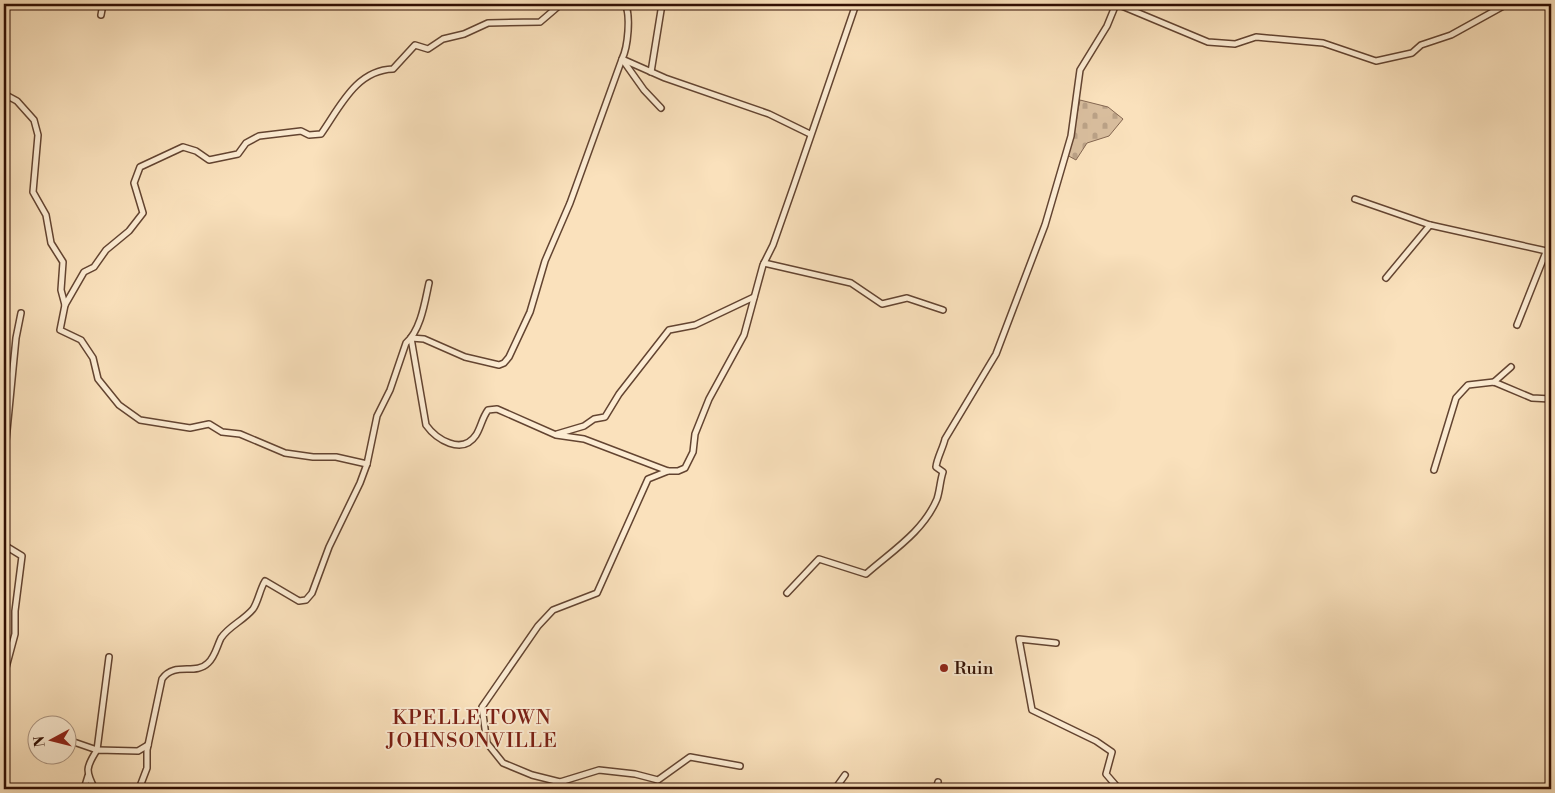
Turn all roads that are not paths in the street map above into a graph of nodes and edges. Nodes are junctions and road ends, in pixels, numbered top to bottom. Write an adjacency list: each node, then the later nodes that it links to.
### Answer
1 (103, 4): 8 (street)
2 (561, 4): 21 (street)
3 (625, 4): 9 (street)
4 (662, 4): 10 (street)
5 (856, 4): 13 (street)
6 (1116, 4): 7 (street); 37 (street)
7 (1507, 4)
8 (101, 15)
9 (622, 59): 10 (street); 12 (street); 25 (street)
10 (652, 72): 13 (street)
11 (4, 94): 21 (street)
12 (661, 108)
13 (810, 134): 17 (street)
14 (1355, 199): 15 (street)
15 (1430, 225): 16 (street); 18 (street)
16 (1549, 252): 24 (street)
17 (764, 262): 20 (street); 22 (street)
18 (1386, 278)
19 (429, 283): 25 (street)
20 (754, 297): 29 (street); 34 (street)
21 (65, 305): 31 (street)
22 (943, 310)
23 (21, 313): 30 (street)
24 (1516, 326)
25 (411, 338): 29 (street); 31 (street)
26 (1511, 367): 27 (street)
27 (1494, 382): 28 (street); 33 (street)
28 (1551, 399)
29 (556, 435): 34 (street)
30 (4, 462)
31 (366, 464): 42 (street)
32 (4, 466): 35 (street)
33 (1434, 470)
34 (668, 471): 44 (street)
35 (4, 513)
36 (4, 545): 40 (street)
37 (787, 593)
38 (1056, 643): 53 (street)
39 (109, 657): 43 (street)
40 (4, 675)
41 (78, 743): 43 (street)
42 (148, 745): 43 (street); 50 (street)
43 (97, 750): 46 (street)
44 (740, 766)
45 (845, 775): 51 (street)
46 (88, 776): 48 (street); 49 (street)
47 (938, 782): 52 (street)
48 (84, 789)
49 (95, 789)
50 (139, 789)
51 (835, 789)
52 (936, 789)
53 (1118, 789)

